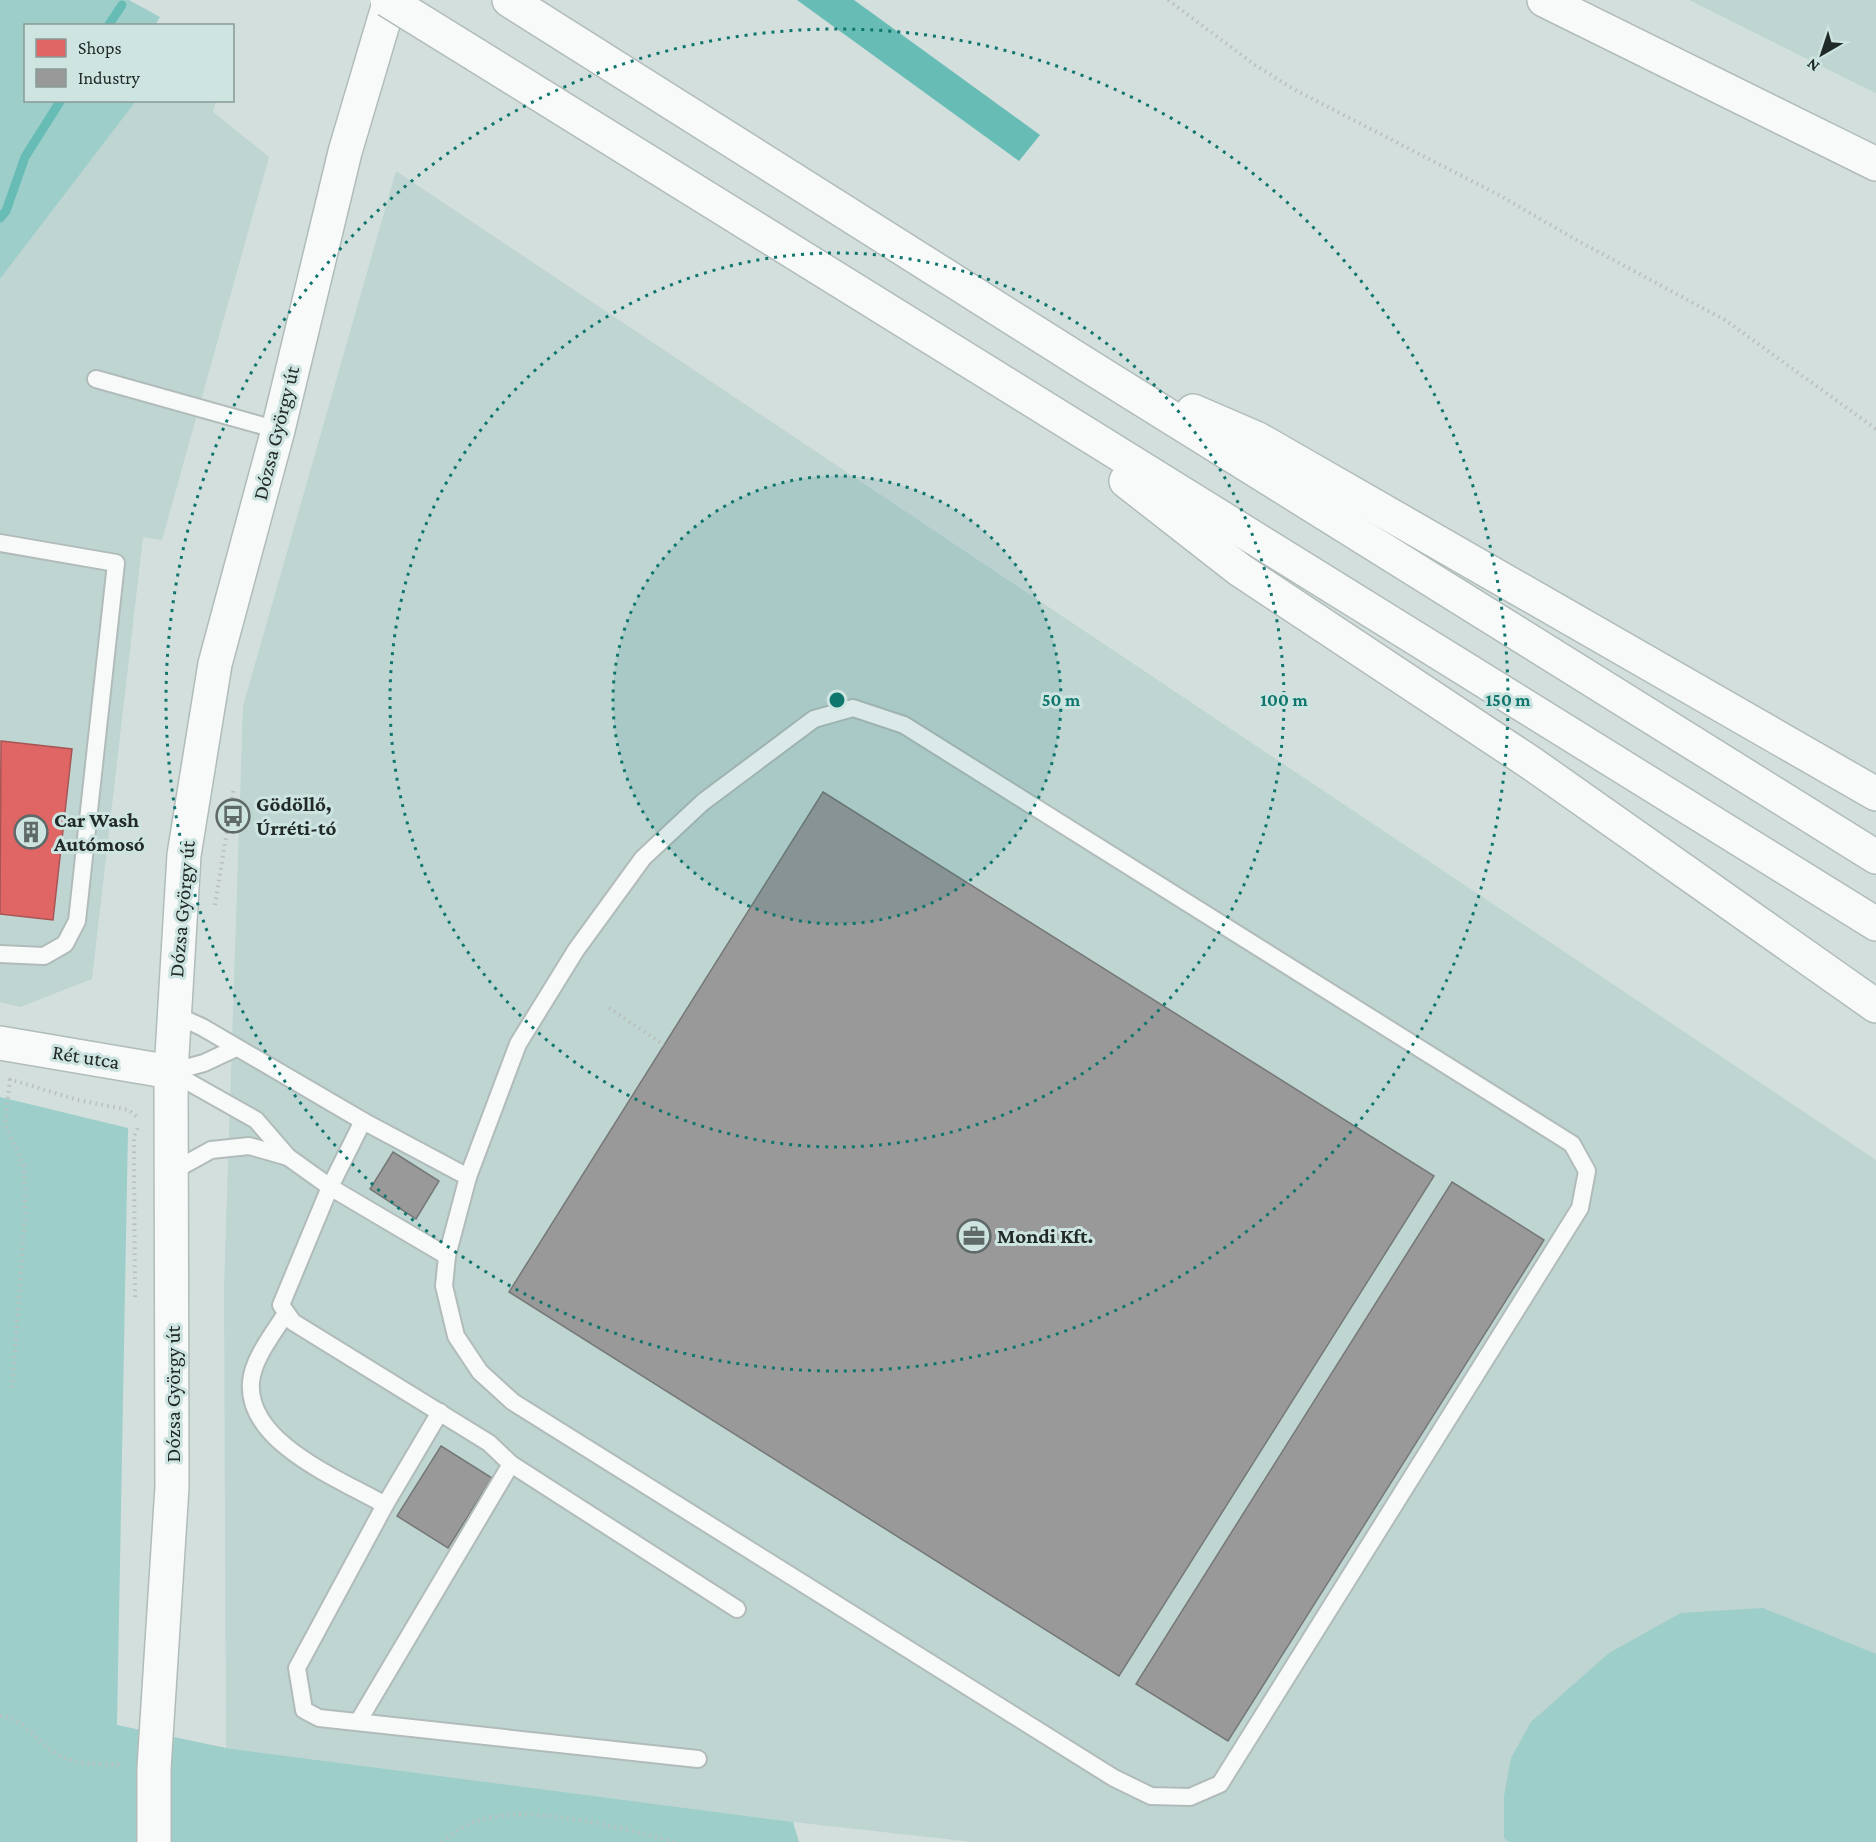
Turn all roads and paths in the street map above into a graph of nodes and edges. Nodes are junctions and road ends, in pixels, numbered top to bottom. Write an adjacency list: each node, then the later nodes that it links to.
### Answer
1 (388, 0): 7 (main road, bridge); 10 (main road, Dózsa György út)
2 (509, 0): 6 (main road)
3 (1168, 0): 9 (path)
4 (1544, 0): 5 (main road)
5 (1876, 164)
6 (1087, 365): 13 (main road); 14 (main road)
7 (989, 375): 16 (main road); 18 (main road)
8 (96, 379): 10 (lane)
9 (1876, 429)
10 (278, 430): 20 (main road, Dózsa György út)
11 (0, 543): 17 (lane)
12 (234, 787): 15 (path)
13 (1876, 794)
14 (1876, 857)
15 (214, 911)
16 (1876, 924)
17 (0, 954)
18 (1876, 1006)
19 (609, 1008): 22 (path)
20 (173, 1014): 23 (lane); 24 (main road, Dózsa György út)
21 (0, 1043): 24 (main road, Rét utca)
22 (664, 1046)
23 (236, 1048): 24 (lane); 27 (lane)
24 (171, 1072): 29 (lane); 30 (main road, Dózsa György út)
25 (0, 1076): 26 (path)
26 (10, 1080): 28 (path); 35 (path)
27 (363, 1121): 31 (lane); 32 (lane)
28 (139, 1125)
29 (288, 1156): 30 (lane); 32 (lane)
30 (173, 1171): 43 (main road, Dózsa György út)
31 (468, 1178): 33 (lane); 33 (lane)
32 (330, 1187): 33 (lane); 34 (lane)
33 (447, 1256)
34 (286, 1313): 36 (lane); 38 (lane)
35 (12, 1391)
36 (440, 1412): 37 (lane); 38 (lane)
37 (511, 1464): 39 (lane); 41 (lane)
38 (385, 1505): 41 (lane)
39 (737, 1609)
40 (0, 1716): 43 (path)
41 (358, 1722): 42 (lane)
42 (698, 1759)
43 (154, 1768): 44 (main road, Dózsa György út)
44 (154, 1842)
45 (442, 1842): 46 (path)
46 (674, 1842)

